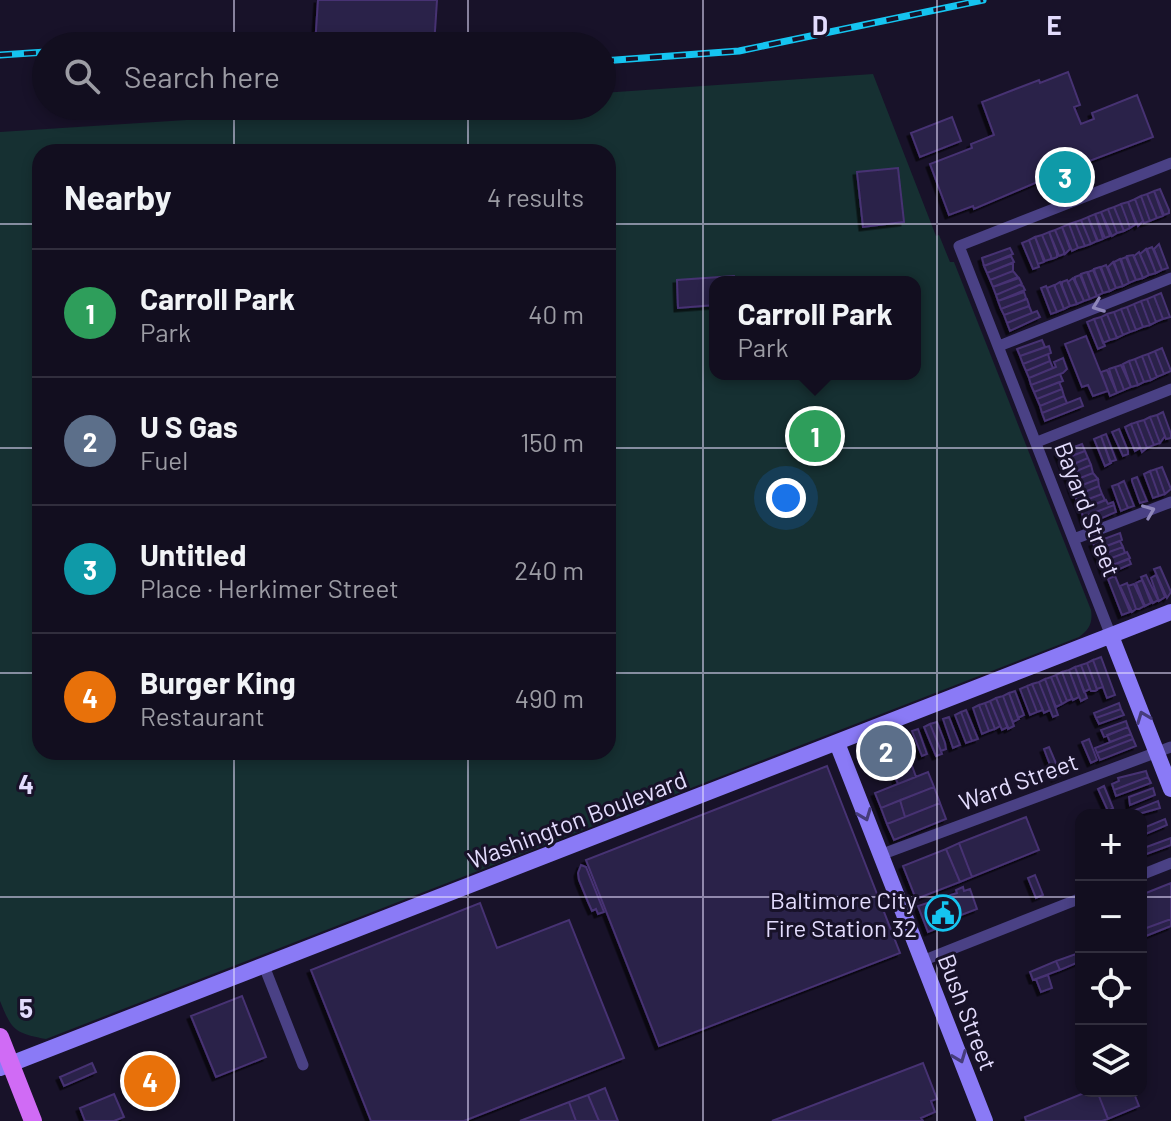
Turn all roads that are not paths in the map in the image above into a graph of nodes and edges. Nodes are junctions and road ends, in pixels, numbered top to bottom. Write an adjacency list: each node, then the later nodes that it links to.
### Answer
1 (1171, 163): 3 (street, Bayard Street)
2 (1171, 278): 3 (street, one-way to 3)
3 (999, 346): 5 (street, Bayard Street)
4 (1171, 389): 5 (street)
5 (1037, 442): 7 (street, Bayard Street)
6 (1171, 502): 7 (street, one-way to 6)
7 (1074, 539): 9 (street, Bayard Street)
8 (1171, 612): 9 (main road, Washington Boulevard)
9 (1111, 636): 10 (main road, Washington Boulevard); 11 (main road, Bayard Street, one-way to 9)
10 (837, 743): 13 (main road, Bush Street, one-way to 13); 18 (main road, Washington Boulevard)
11 (1164, 750): 12 (main road, Bayard Street); 13 (street, Ward Street)
12 (1171, 789)
13 (880, 855): 17 (main road, Bush Street)
14 (1171, 863): 15 (street)
15 (1147, 873)
16 (1075, 900): 17 (street)
17 (922, 961): 23 (main road, Bush Street, one-way to 23)
18 (264, 966): 20 (street); 21 (main road, Washington Boulevard)
19 (0, 1037): 21 (main road)
20 (303, 1065)
21 (5, 1066): 22 (main road)
22 (33, 1121)
23 (985, 1121)

